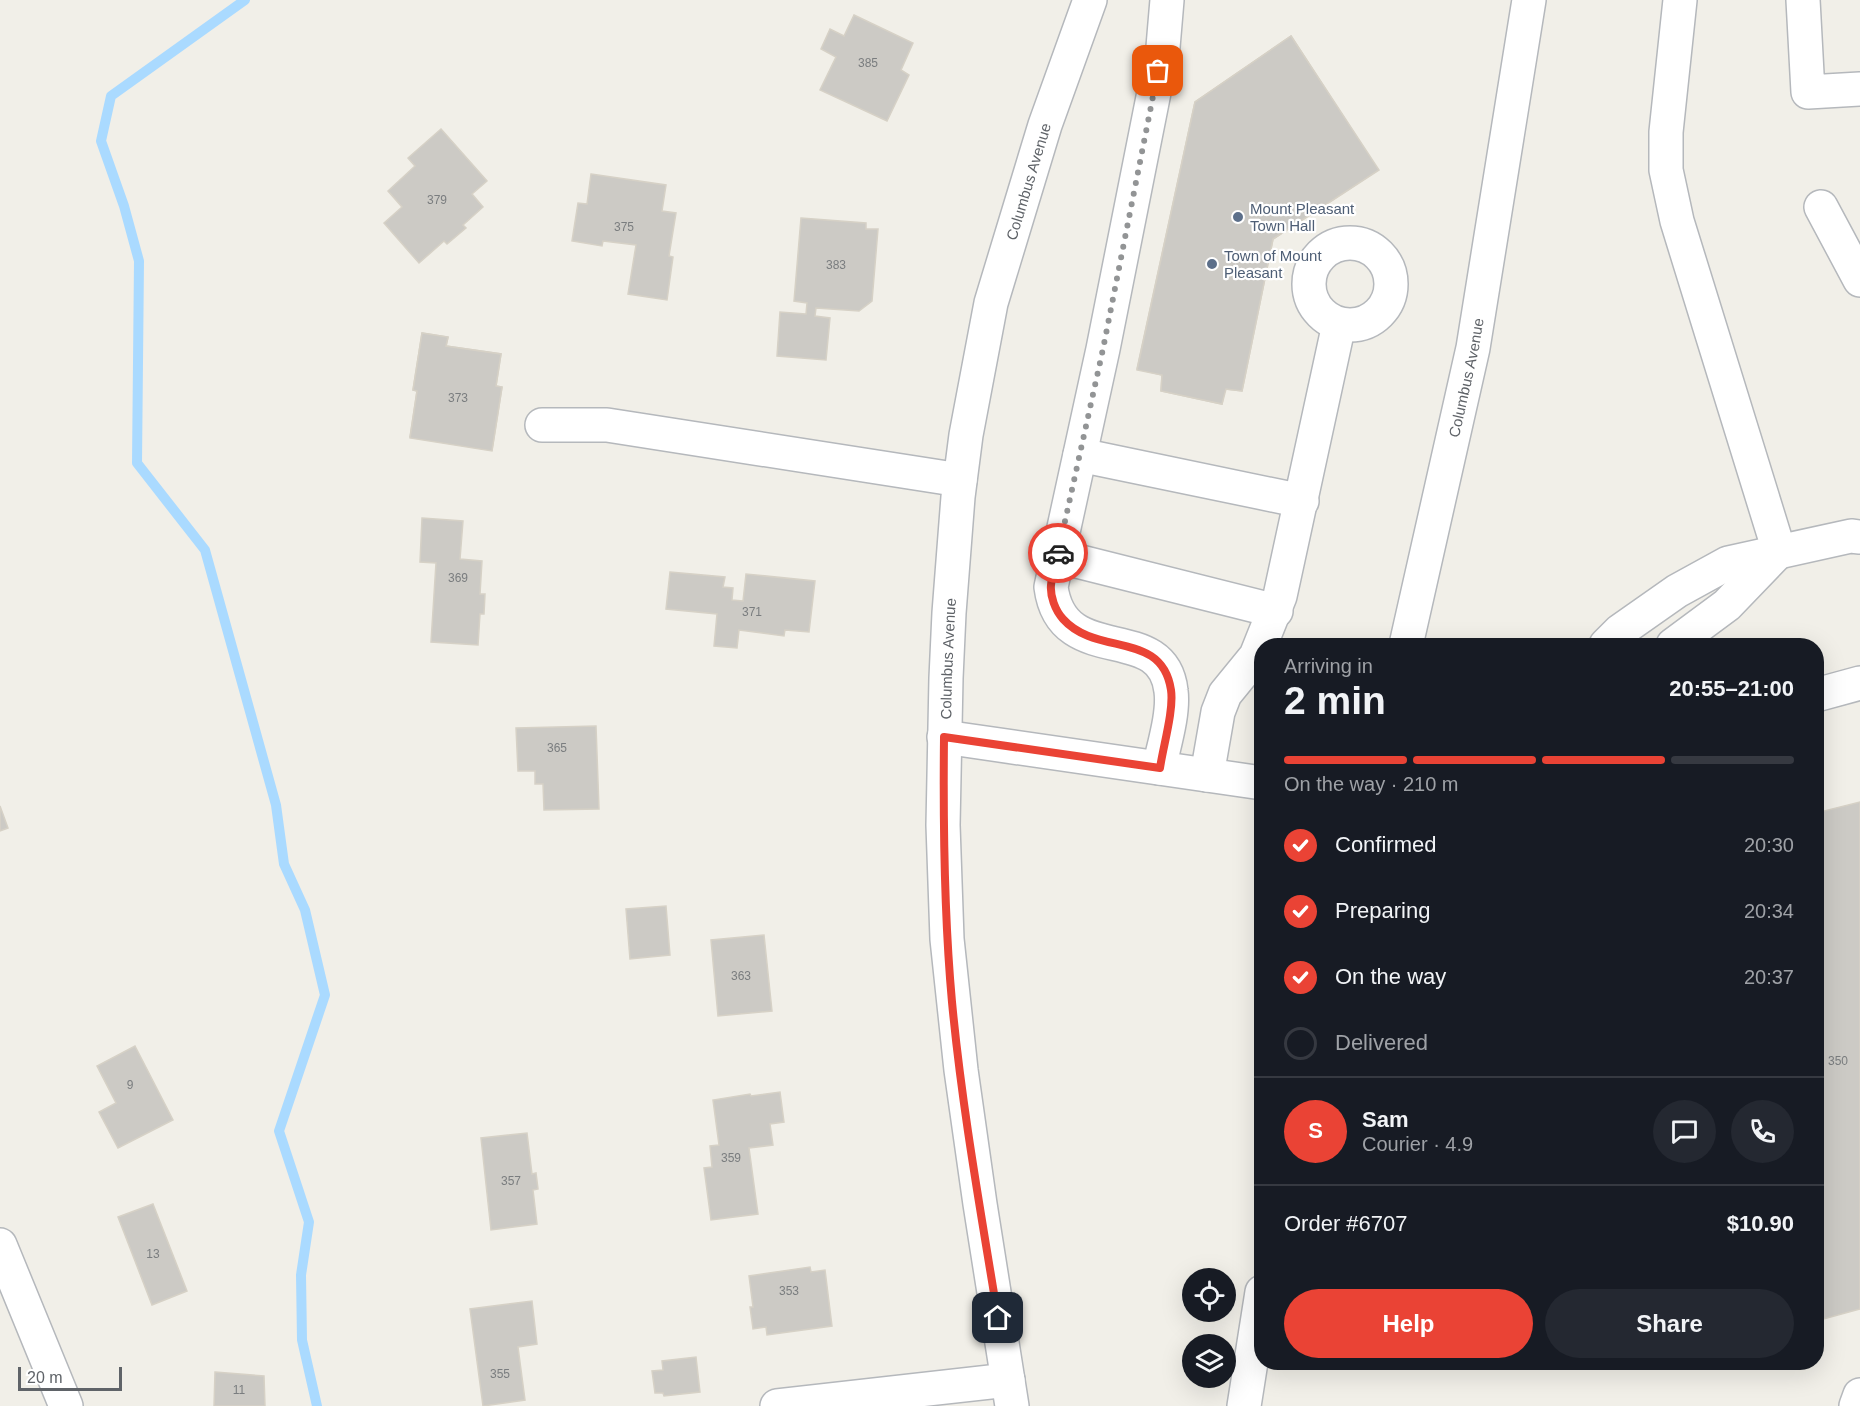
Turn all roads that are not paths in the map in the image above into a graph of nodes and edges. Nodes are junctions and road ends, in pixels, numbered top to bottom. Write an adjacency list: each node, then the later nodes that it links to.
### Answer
1 (1090, 0): 12 (street, Columbus Avenue)
2 (1167, 0): 11 (street)
3 (1529, 0): 19 (street, Columbus Avenue)
4 (1680, 0): 15 (street)
5 (1803, 0): 6 (street)
6 (1860, 89)
7 (1821, 207): 8 (street)
8 (1860, 280)
9 (1339, 324): 13 (street)
10 (542, 425): 12 (street)
11 (1080, 455): 13 (street); 16 (street)
12 (960, 480): 25 (street, Columbus Avenue)
13 (1302, 501): 17 (street)
14 (1860, 537): 15 (street)
15 (1779, 551): 20 (street); 21 (street)
16 (1057, 556): 17 (street); 26 (street)
17 (1276, 611): 18 (street)
18 (1264, 638)
19 (1408, 638)
20 (1613, 638)
21 (1682, 638)
22 (1254, 658): 27 (street)
23 (1860, 683): 24 (street)
24 (1824, 693)
25 (944, 737): 26 (street); 31 (street, Columbus Avenue)
26 (1160, 768): 27 (street)
27 (1207, 775): 28 (street)
28 (1254, 782)
29 (0, 1245): 33 (street)
30 (1254, 1343): 35 (street)
31 (1010, 1393): 34 (street)
32 (1860, 1395): 36 (street)
33 (66, 1406)
34 (777, 1406)
35 (1244, 1406)
36 (1856, 1406)

